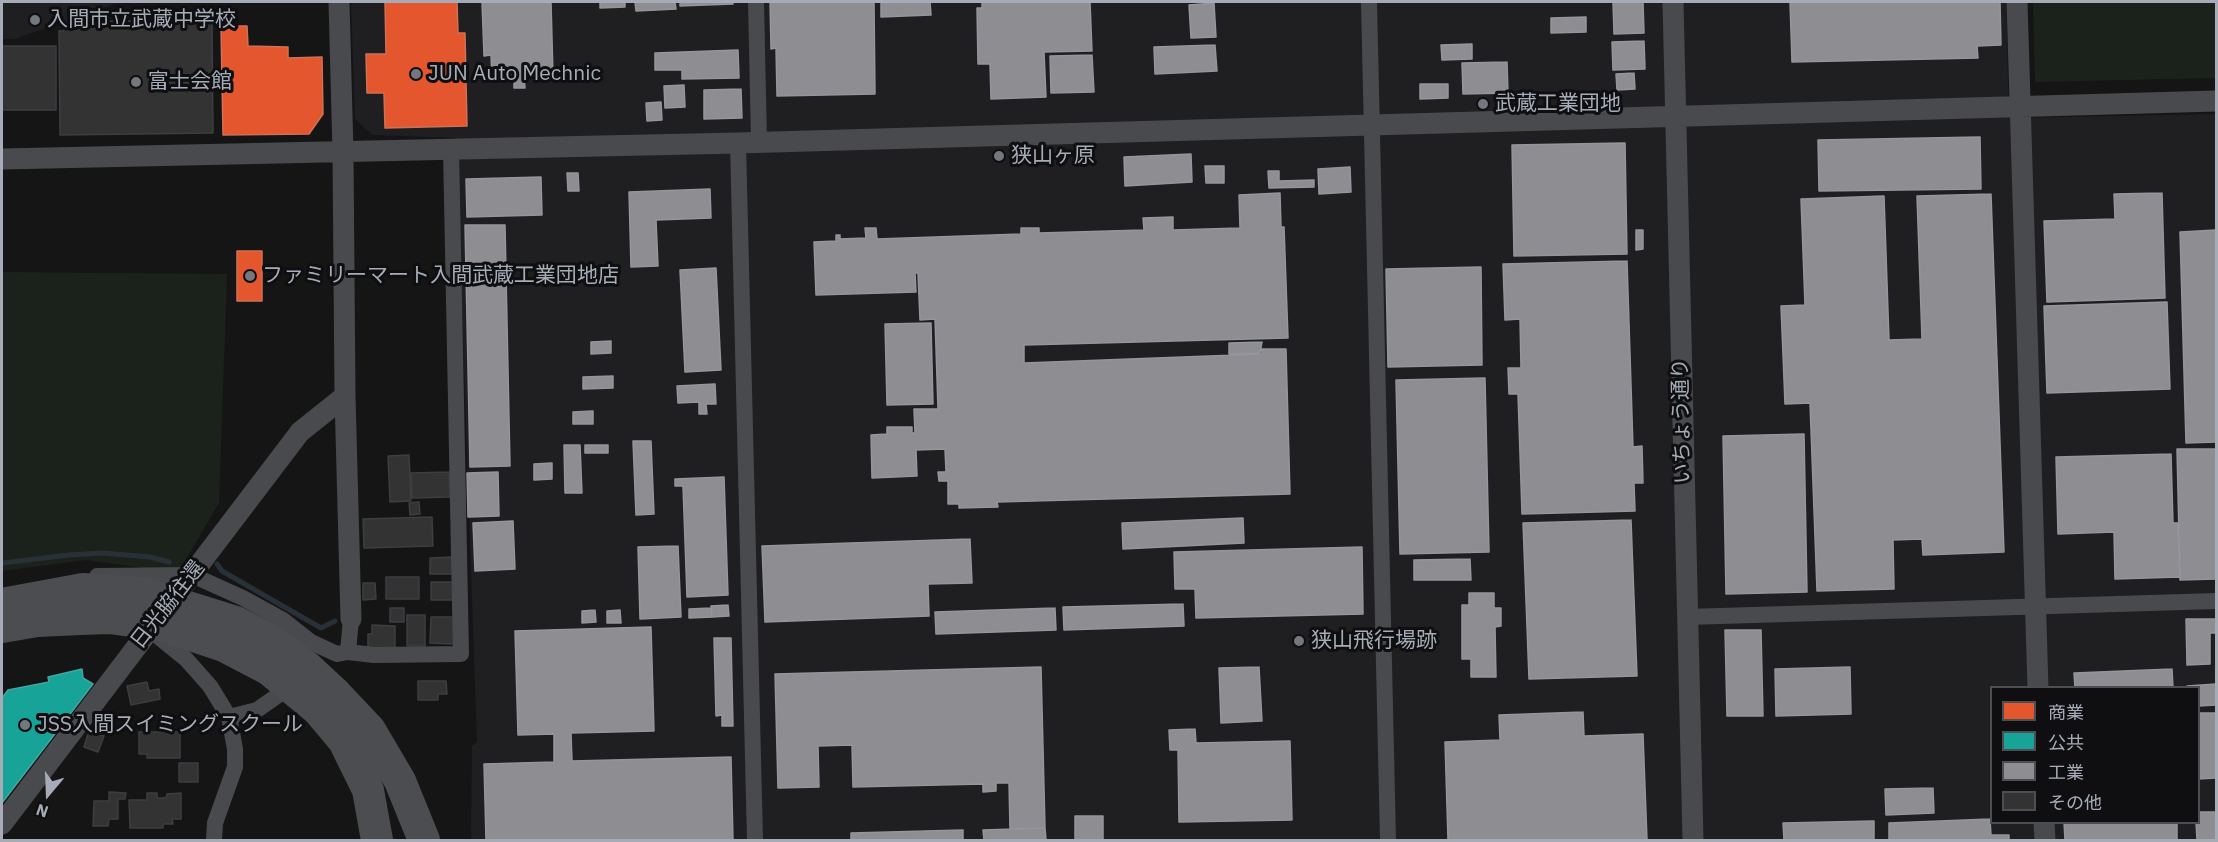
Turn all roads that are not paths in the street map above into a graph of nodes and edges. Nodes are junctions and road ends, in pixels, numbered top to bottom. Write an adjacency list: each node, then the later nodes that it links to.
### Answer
1 (339, 2): 12 (street)
2 (756, 2): 10 (street)
3 (1369, 2): 9 (street)
4 (1673, 2): 8 (street, いちょう通り)
5 (2017, 2): 7 (street)
6 (2217, 101): 7 (street)
7 (2020, 106): 8 (street); 19 (street)
8 (1675, 117): 9 (street); 20 (street, いちょう通り)
9 (1373, 125): 10 (street); 34 (street)
10 (748, 142): 11 (street); 33 (street)
11 (451, 149): 12 (street); 24 (street)
12 (343, 153): 13 (street); 14 (street)
13 (2, 159)
14 (345, 396): 15 (street, 日光脇往還); 21 (street)
15 (192, 575): 16 (street); 23 (street, 日光脇往還); 24 (street)
16 (2, 589)
17 (2217, 601): 19 (street)
18 (2, 604): 26 (highway, bridge)
19 (2034, 607): 20 (street); 25 (street)
20 (1687, 617): 35 (street, いちょう通り)
21 (351, 619): 24 (street)
22 (2, 627): 26 (highway, bridge)
23 (148, 629): 27 (street); 28 (street, 日光脇往還)
24 (342, 653): 27 (street)
25 (2038, 686)
26 (326, 701): 31 (highway); 32 (highway)
27 (229, 717): 30 (street)
28 (2, 824)
29 (2044, 824): 36 (street)
30 (214, 840)
31 (377, 840)
32 (424, 840)
33 (755, 840)
34 (1388, 840)
35 (1693, 840)
36 (2045, 840)

